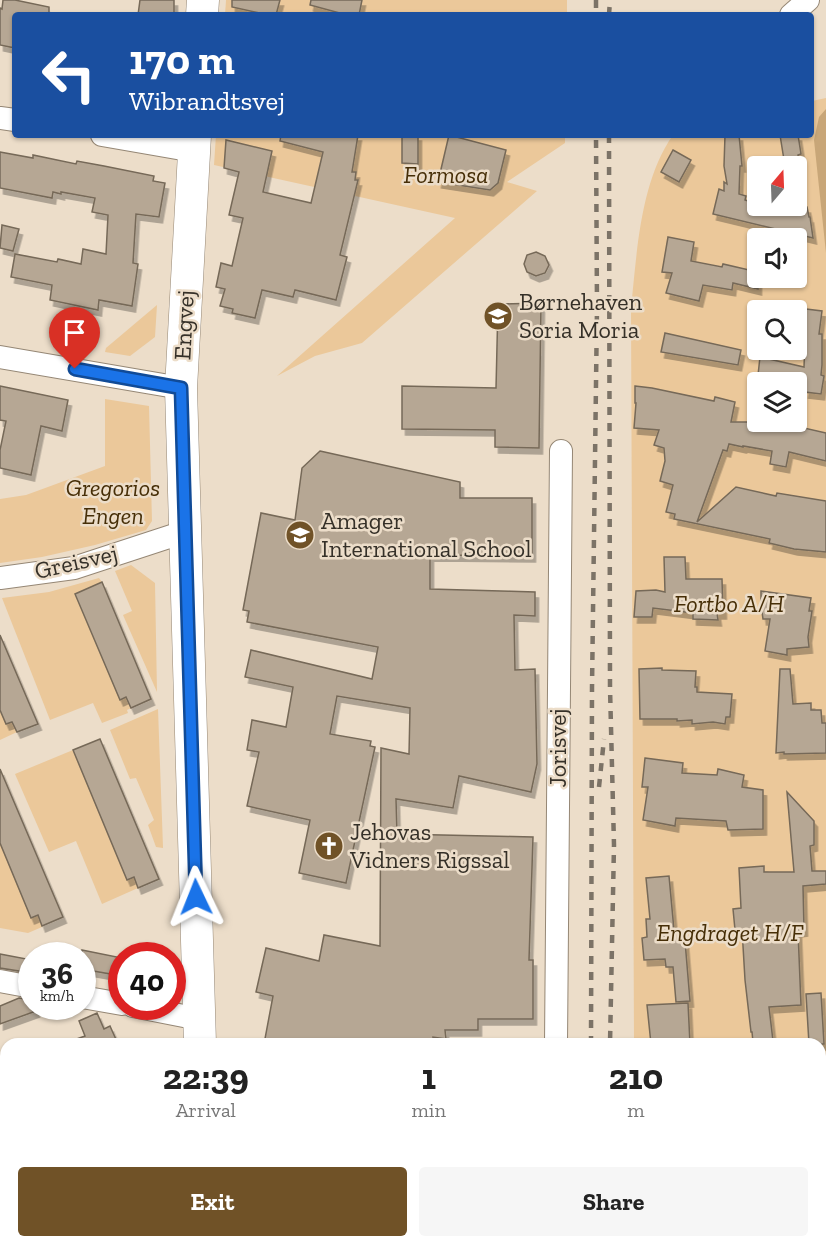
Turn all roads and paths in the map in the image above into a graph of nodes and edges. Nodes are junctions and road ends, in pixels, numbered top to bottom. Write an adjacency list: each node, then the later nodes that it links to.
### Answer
1 (808, 0): 2 (street)
2 (794, 12)
3 (137, 138): 4 (street)
4 (195, 143): 6 (street, Engvej)
5 (0, 357): 6 (street)
6 (181, 388): 8 (street, Engvej)
7 (561, 451): 14 (street, Jorisvej)
8 (184, 532): 9 (street, Greisvej); 13 (street, Engvej)
9 (0, 578)
10 (0, 981): 11 (street)
11 (18, 984)
12 (169, 1020): 13 (street, Engvej)
13 (200, 1032)
14 (556, 1038)

